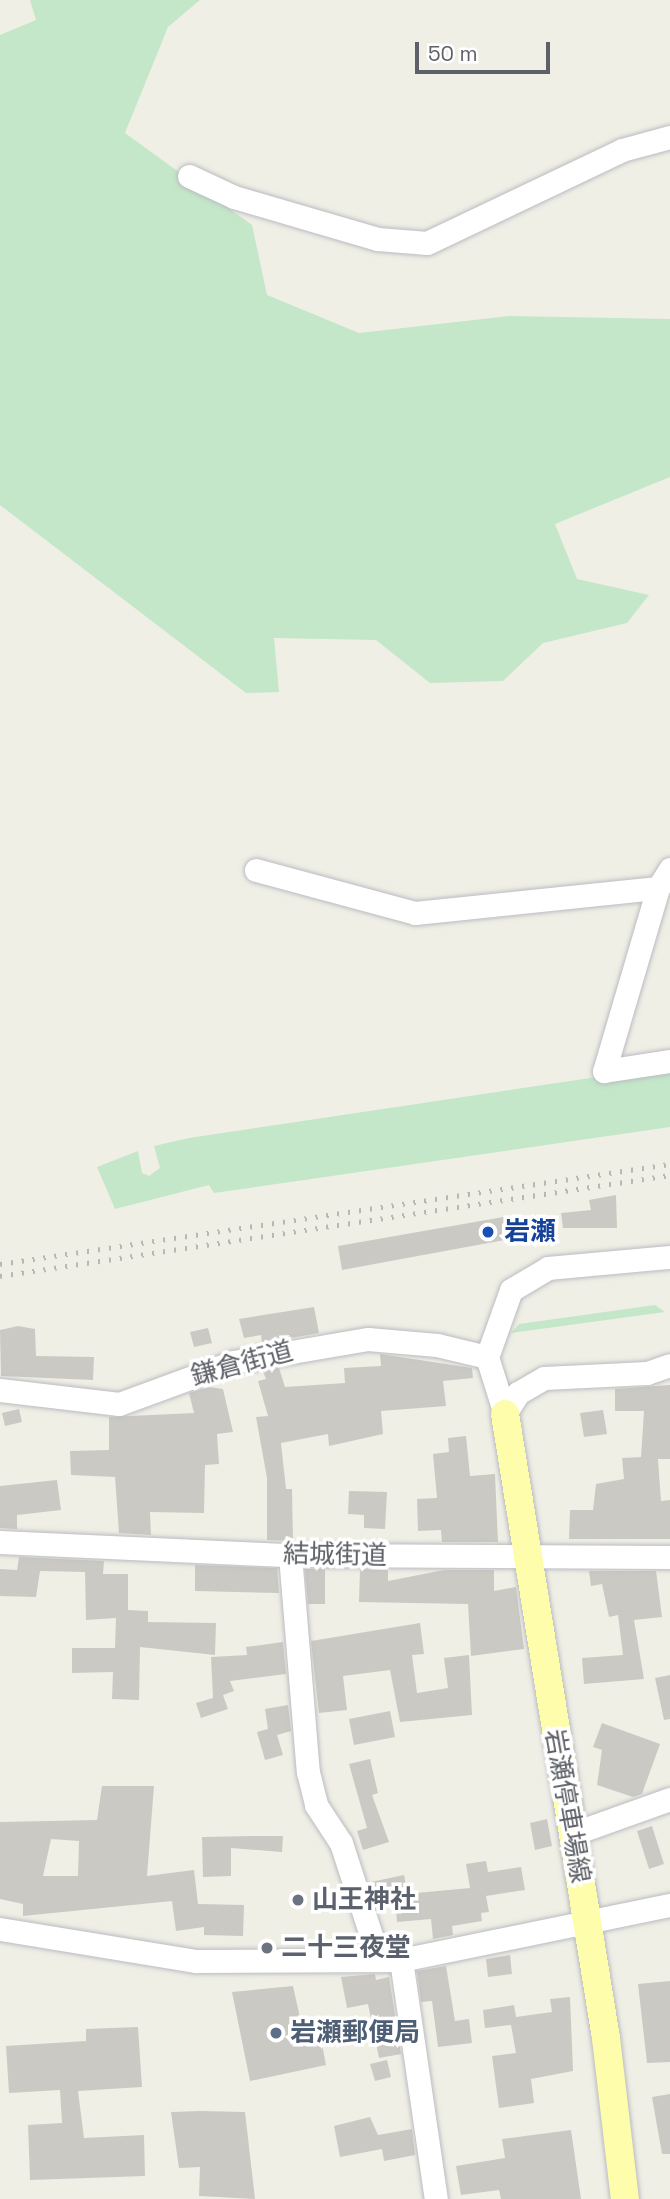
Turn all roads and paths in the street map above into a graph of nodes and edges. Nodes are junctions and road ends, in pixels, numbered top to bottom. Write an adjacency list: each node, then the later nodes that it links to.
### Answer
1 (670, 137): 2 (street)
2 (189, 176)
3 (256, 870): 4 (street)
4 (664, 878): 5 (street)
5 (670, 1061)
6 (670, 1257): 7 (street)
7 (487, 1357): 9 (street, 鎌倉街道); 10 (street)
8 (666, 1370): 10 (street)
9 (0, 1390)
10 (505, 1414): 14 (main road, 岩瀬停車場線)
11 (0, 1542): 12 (street, 結城街道)
12 (290, 1555): 14 (street, 結城街道); 20 (street)
13 (670, 1557): 14 (street, 結城街道)
14 (528, 1560): 16 (main road, 岩瀬停車場線)
15 (670, 1799): 16 (street)
16 (572, 1834): 18 (main road, 岩瀬停車場線)
17 (670, 1905): 18 (street)
18 (588, 1925): 20 (street); 22 (main road, 岩瀬停車場線)
19 (0, 1930): 20 (street)
20 (390, 1960): 21 (street)
21 (436, 2199)
22 (625, 2199)

